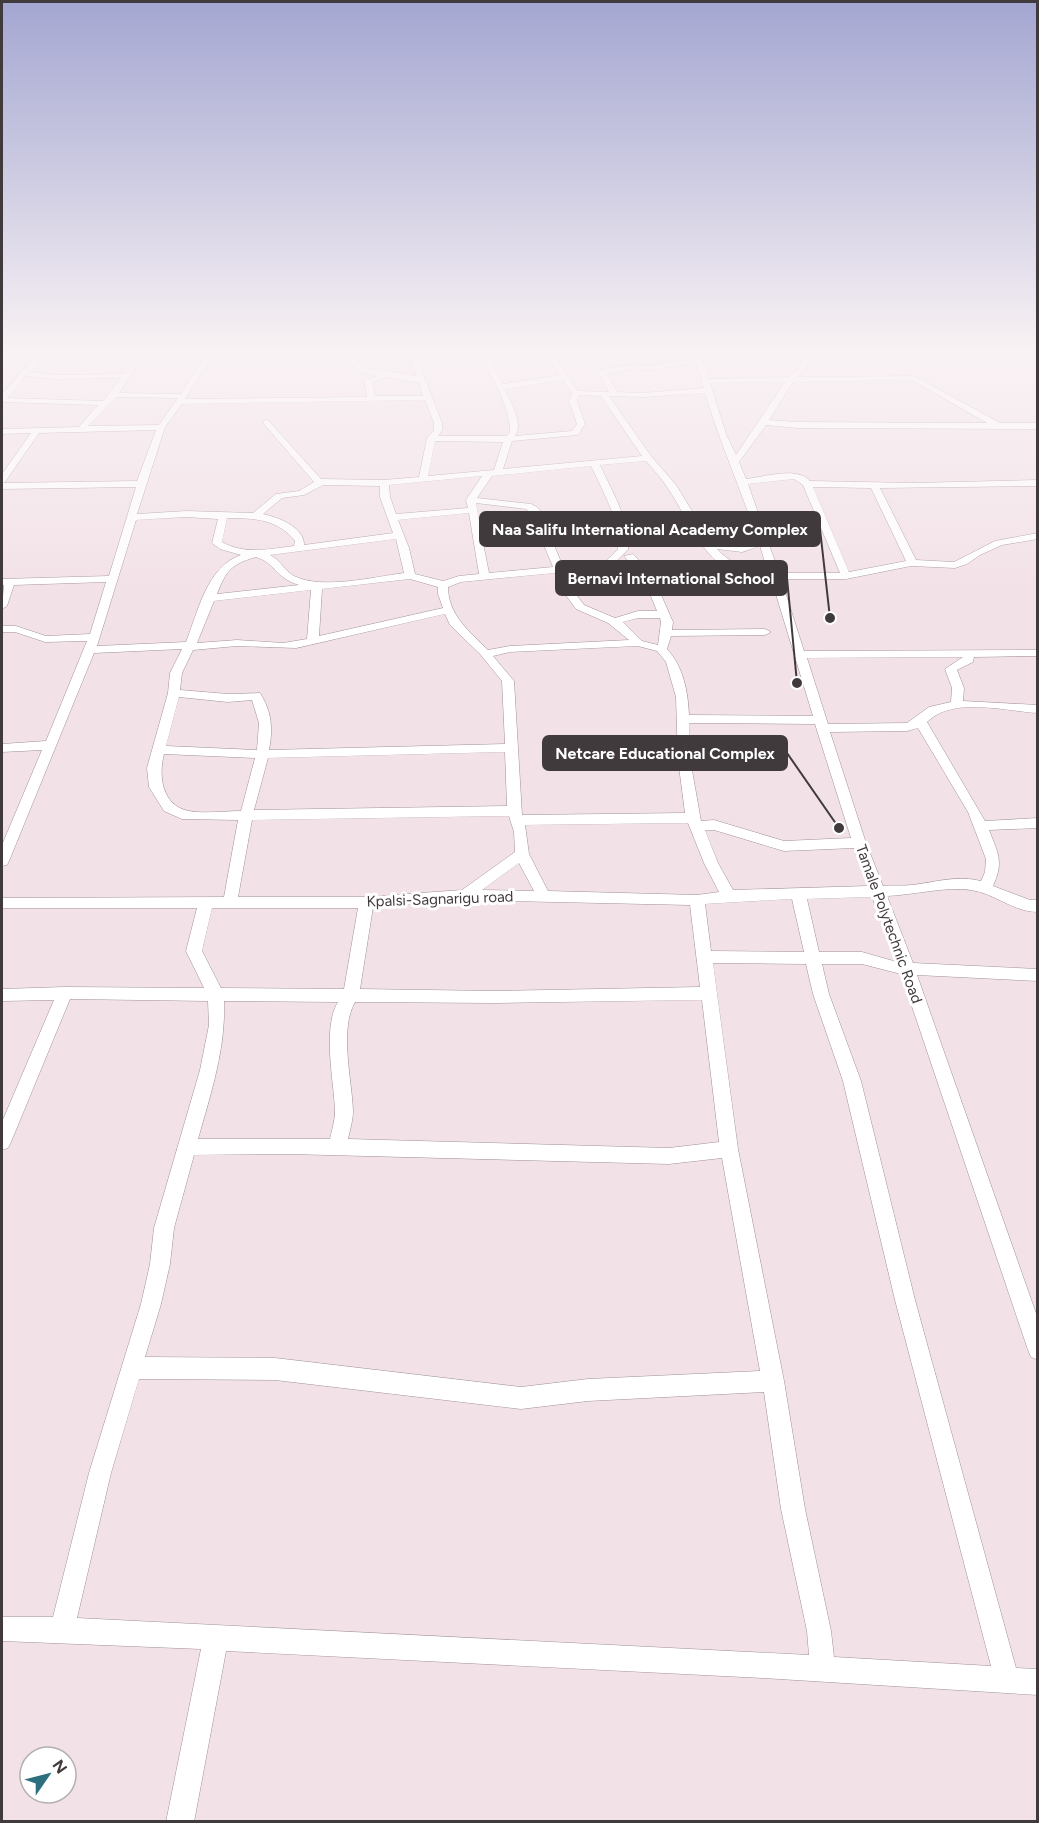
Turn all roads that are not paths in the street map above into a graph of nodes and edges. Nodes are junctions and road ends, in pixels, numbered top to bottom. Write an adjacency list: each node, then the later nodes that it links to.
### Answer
1 (32, 437): 15 (street)
2 (157, 437): 20 (street)
3 (281, 437): 16 (street)
4 (530, 437): 9 (street)
5 (634, 437): 10 (street)
6 (725, 437): 12 (street, Tamale Polytechnic Road)
7 (753, 437): 12 (street)
8 (431, 438): 9 (street); 14 (street)
9 (508, 439): 13 (street)
10 (648, 458): 11 (street); 34 (street)
11 (594, 463): 13 (street); 36 (street)
12 (734, 463): 17 (street, Tamale Polytechnic Road)
13 (494, 473): 14 (street); 24 (street)
14 (423, 479): 18 (street)
15 (2, 480)
16 (321, 482): 18 (street); 26 (street)
17 (743, 482): 21 (street); 33 (street, Tamale Polytechnic Road)
18 (384, 483): 28 (street)
19 (1038, 483): 22 (street)
20 (141, 484): 23 (street); 27 (street)
21 (807, 484): 22 (street); 46 (street)
22 (874, 485): 38 (street)
23 (2, 486)
24 (472, 505): 28 (street); 29 (street); 32 (street)
25 (222, 515): 26 (street); 27 (street); 37 (street)
26 (256, 515): 35 (street)
27 (133, 517): 47 (street)
28 (394, 517): 30 (street)
29 (545, 535): 32 (street); 41 (street)
30 (400, 536): 35 (street); 43 (street)
31 (1038, 536): 38 (street)
32 (477, 540): 44 (street)
33 (763, 541): 34 (street); 45 (street, Tamale Polytechnic Road)
34 (708, 545): 42 (street)
35 (298, 548): 37 (street)
36 (623, 550): 39 (street); 40 (street)
37 (256, 554): 51 (street); 52 (street)
38 (912, 563): 46 (street)
39 (634, 564): 40 (street); 50 (street)
40 (608, 566): 41 (street)
41 (559, 569): 44 (street); 56 (street)
42 (745, 572): 45 (street); 50 (street)
43 (410, 576): 49 (street); 51 (street)
44 (485, 576): 49 (street)
45 (775, 576): 46 (street); 69 (street, Tamale Polytechnic Road)
46 (846, 576)
47 (112, 579): 48 (street); 60 (street)
48 (6, 582): 53 (street)
49 (443, 585): 54 (street)
50 (651, 585): 55 (street)
51 (317, 587): 52 (street); 61 (street)
52 (210, 598): 63 (street)
53 (2, 606)
54 (450, 610): 61 (street); 68 (street)
55 (664, 615): 56 (street); 59 (street)
56 (614, 622): 62 (street)
57 (2, 629): 60 (street)
58 (765, 632): 59 (street)
59 (666, 633): 65 (street)
60 (94, 637): 64 (street)
61 (313, 641): 63 (street)
62 (638, 643): 65 (street); 68 (street)
63 (190, 646): 64 (street); 70 (street)
64 (90, 650): 76 (street)
65 (660, 650): 73 (street)
66 (968, 653): 67 (street); 69 (street); 71 (street)
67 (1038, 653)
68 (486, 654): 78 (street)
69 (800, 655): 75 (street, Tamale Polytechnic Road)
70 (174, 693): 79 (street); 80 (street)
71 (954, 706): 72 (street); 74 (street)
72 (1038, 709)
73 (683, 719): 75 (street); 83 (street)
74 (921, 722): 75 (street); 85 (street)
75 (822, 724): 86 (street, Tamale Polytechnic Road)
76 (50, 745): 77 (street); 88 (street)
77 (2, 748)
78 (511, 748): 80 (street); 82 (street)
79 (158, 750): 80 (street); 81 (street)
80 (263, 753): 81 (street)
81 (246, 814): 82 (street); 97 (street)
82 (516, 815): 83 (street); 87 (street)
83 (695, 822): 86 (street); 92 (street)
84 (1038, 823): 85 (street)
85 (980, 826): 89 (street)
86 (859, 843): 90 (street, Tamale Polytechnic Road)
87 (522, 854): 91 (street); 94 (street)
88 (2, 861)
89 (985, 888): 90 (street, Kpalsi-Sagnarigu road); 100 (street, Kpalsi-Sagnarigu road)
90 (878, 891): 93 (street, Kpalsi-Sagnarigu road); 103 (street, Tamale Polytechnic Road)
91 (465, 895): 94 (street, Kpalsi-Sagnarigu road); 98 (street, Kpalsi-Sagnarigu road)
92 (729, 896): 93 (street, Kpalsi-Sagnarigu road); 95 (street, Kpalsi-Sagnarigu road)
93 (799, 896): 101 (street)
94 (544, 897): 95 (street, Kpalsi-Sagnarigu road)
95 (697, 900): 102 (street)
96 (206, 902): 97 (street, Kpalsi-Sagnarigu road); 99 (street, Kpalsi-Sagnarigu road); 109 (street)
97 (230, 902): 98 (street, Kpalsi-Sagnarigu road)
98 (366, 902): 108 (street)
99 (2, 903)
100 (1038, 906)
101 (812, 956): 102 (street); 103 (street); 121 (street)
102 (704, 957): 106 (street)
103 (907, 968): 104 (street); 114 (street, Tamale Polytechnic Road)
104 (1038, 975)
105 (64, 993): 107 (street); 109 (street); 110 (street)
106 (708, 993): 108 (street); 113 (street)
107 (2, 994)
108 (351, 994): 109 (street); 112 (street)
109 (216, 995): 111 (street)
110 (2, 1142)
111 (189, 1147): 112 (street); 115 (street)
112 (338, 1147): 113 (street)
113 (729, 1149): 116 (street)
114 (1038, 1350)
115 (133, 1368): 116 (street); 118 (street)
116 (773, 1381): 120 (street)
117 (2, 1629): 118 (street)
118 (62, 1630): 119 (street)
119 (216, 1639): 120 (street); 123 (street)
120 (823, 1668): 121 (street)
121 (1007, 1680): 122 (street)
122 (1038, 1682)
123 (180, 1821)

